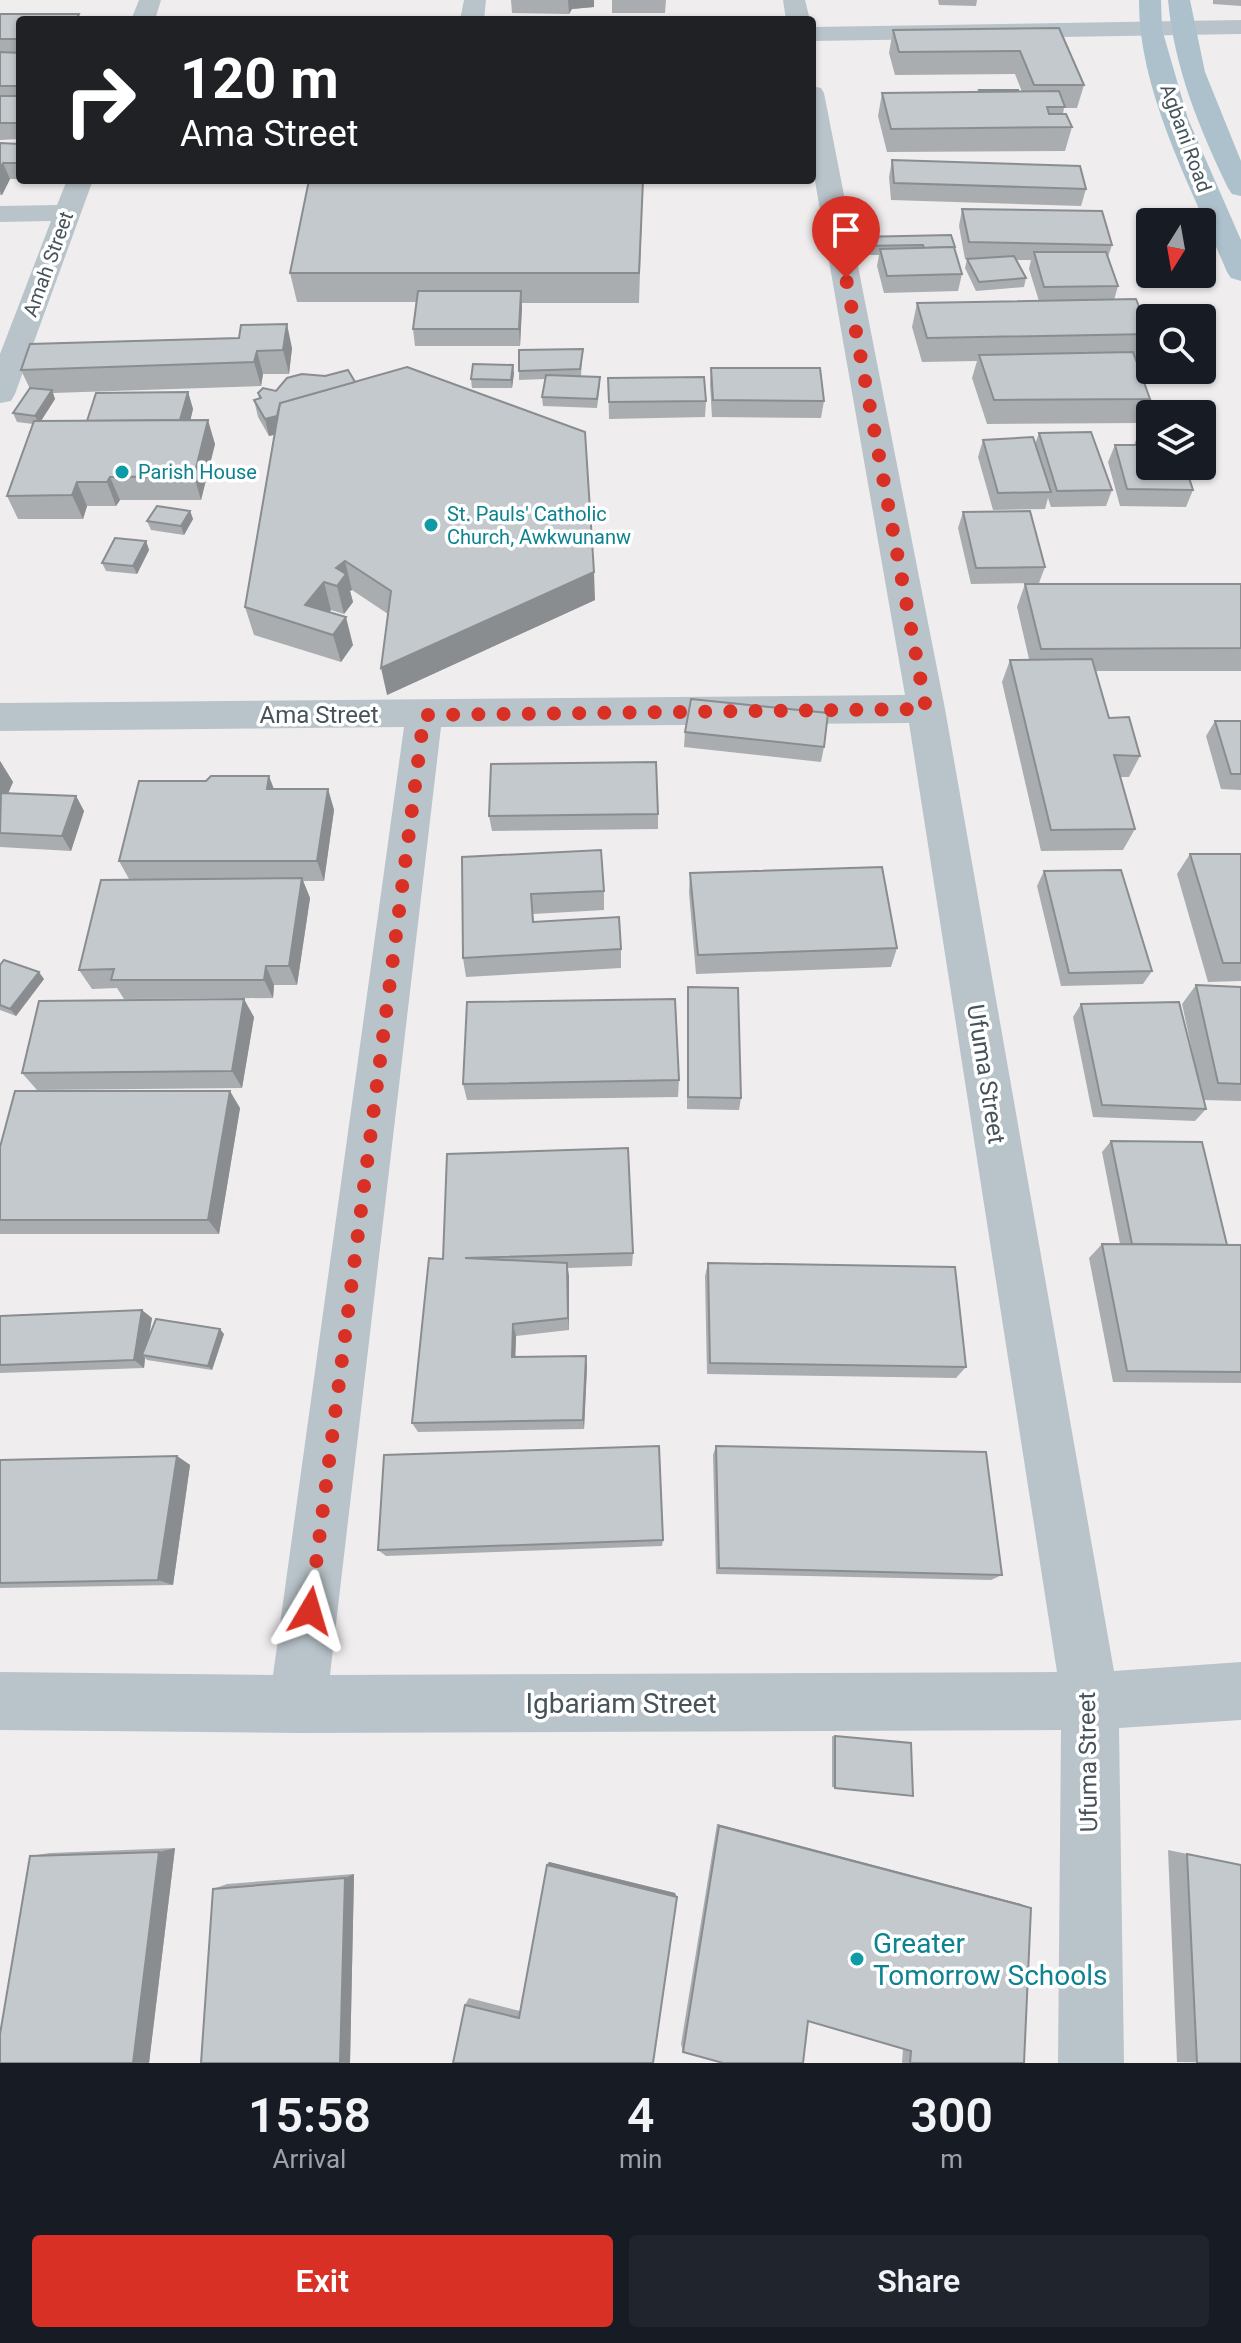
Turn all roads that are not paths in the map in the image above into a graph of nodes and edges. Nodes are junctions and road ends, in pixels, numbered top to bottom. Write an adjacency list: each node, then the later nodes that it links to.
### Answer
1 (1150, 0): 5 (main road, Agbani Road)
2 (1179, 0): 4 (main road, Agbani Road)
3 (1241, 27): 4 (street)
4 (1180, 28): 5 (street); 9 (main road, Agbani Road)
5 (1150, 29): 6 (street); 12 (main road, Agbani Road)
6 (816, 34)
7 (816, 115): 14 (street, Ufuma Street)
8 (78, 184): 10 (street, Amah Street)
9 (1241, 188)
10 (67, 213): 11 (street); 13 (street, Amah Street)
11 (0, 214)
12 (1241, 272)
13 (0, 394)
14 (926, 709): 15 (street, Ama Street); 19 (street, Ufuma Street)
15 (424, 715): 16 (street, Ama Street); 20 (street)
16 (0, 717)
17 (1241, 1691): 19 (street, Igbariam Street)
18 (0, 1701): 20 (street, Igbariam Street)
19 (1090, 1701): 20 (street, Igbariam Street); 21 (street, Ufuma Street)
20 (298, 1704)
21 (1091, 2063)

